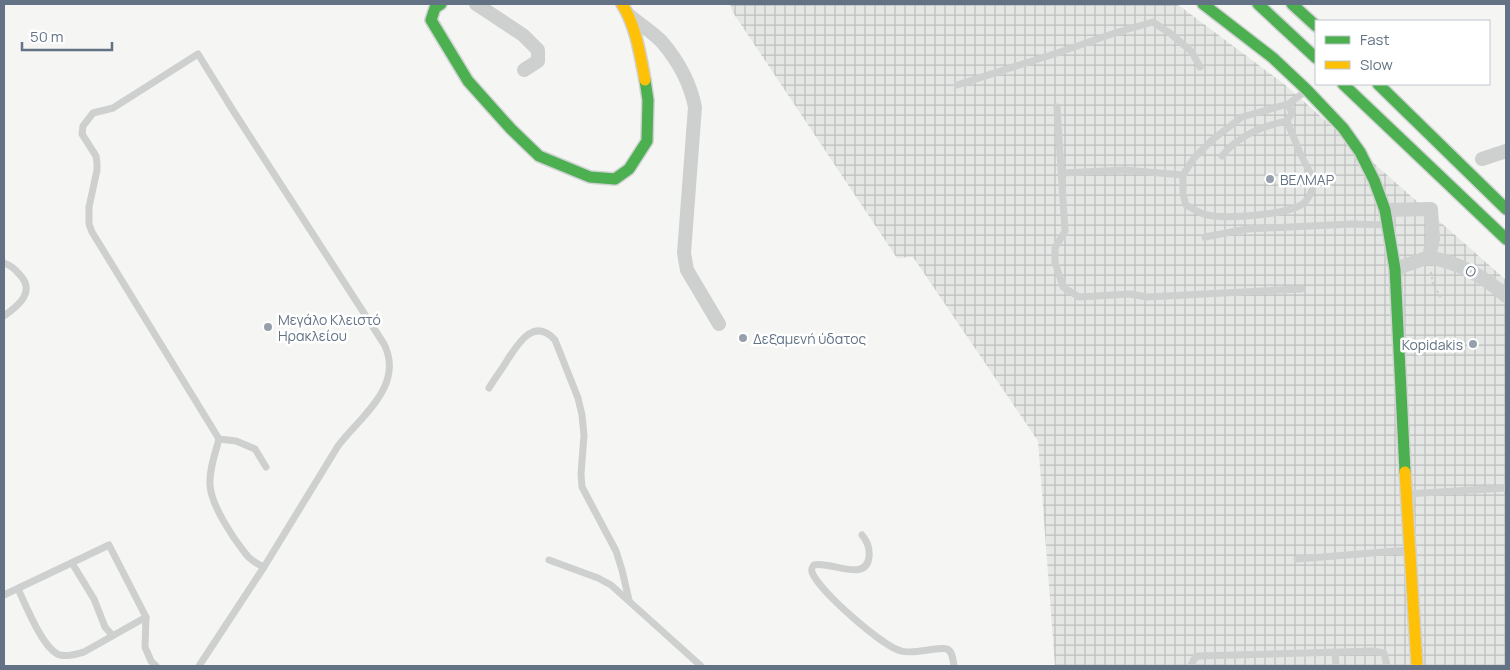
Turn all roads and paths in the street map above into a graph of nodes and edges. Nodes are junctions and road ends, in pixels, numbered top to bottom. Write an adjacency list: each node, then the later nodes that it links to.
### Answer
1 (441, 4): 6 (main road)
2 (476, 4): 10 (street)
3 (1203, 4): 14 (main road)
4 (1258, 4): 8 (main road)
5 (1292, 4): 7 (main road)
6 (625, 9): 35 (street)
7 (1315, 25)
8 (1315, 57)
9 (1200, 67): 11 (lane)
10 (524, 70)
11 (957, 85)
12 (1344, 85): 27 (main road)
13 (1379, 85): 23 (main road)
14 (1307, 90): 15 (lane); 24 (main road)
15 (1288, 104): 17 (lane); 22 (lane)
16 (1057, 107): 21 (lane)
17 (1287, 121): 19 (lane); 22 (lane)
18 (1506, 151): 20 (street)
19 (1222, 156)
20 (1482, 160)
21 (1062, 173): 22 (lane); 31 (lane)
22 (1183, 175)
23 (1506, 209)
24 (1385, 210): 25 (main road); 28 (street)
25 (1388, 225): 26 (lane); 30 (main road)
26 (1205, 237)
27 (1506, 239)
28 (1429, 257): 30 (street); 32 (street, Ο); 33 (path)
29 (4, 263): 34 (lane)
30 (1395, 269): 40 (main road)
31 (1301, 289)
32 (1506, 296)
33 (1441, 298)
34 (4, 316)
35 (720, 324)
36 (489, 388): 49 (lane)
37 (218, 439): 38 (lane); 46 (lane); 46 (lane)
38 (266, 466)
39 (1506, 488): 40 (lane)
40 (1406, 494): 42 (main road)
41 (862, 535): 56 (lane)
42 (1409, 550): 43 (lane); 60 (main road)
43 (1297, 559)
44 (549, 560): 49 (lane)
45 (72, 563): 47 (lane); 50 (lane); 51 (lane)
46 (264, 568): 54 (lane)
47 (18, 589): 48 (lane); 51 (lane)
48 (4, 595)
49 (629, 600): 55 (lane)
50 (146, 617): 51 (lane); 53 (lane)
51 (112, 635)
52 (1335, 652): 57 (lane); 58 (lane); 59 (lane)
53 (156, 666)
54 (199, 666)
55 (700, 666)
56 (954, 666)
57 (1191, 666)
58 (1336, 666)
59 (1387, 666)
60 (1417, 666)

